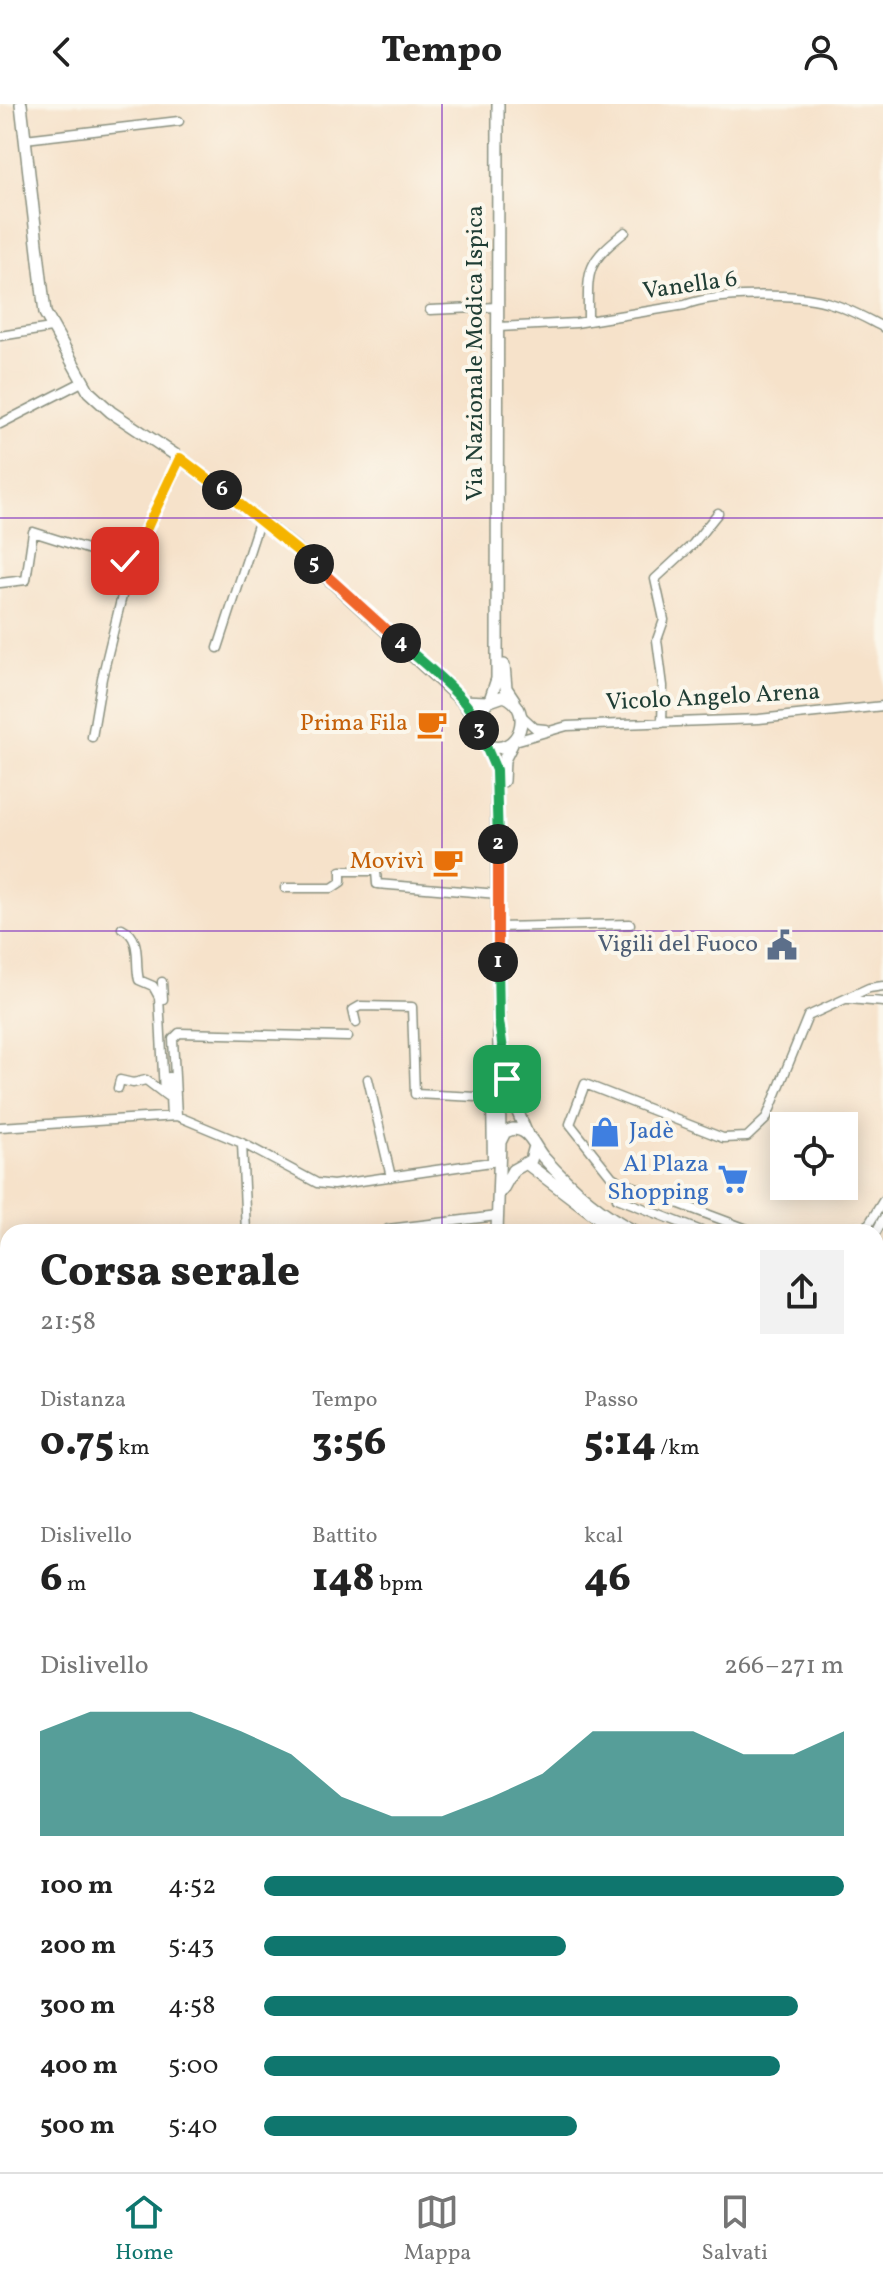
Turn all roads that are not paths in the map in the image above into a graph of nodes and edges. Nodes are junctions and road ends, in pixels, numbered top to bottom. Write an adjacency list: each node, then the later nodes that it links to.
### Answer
1 (21, 104): 4 (main road)
2 (498, 104): 6 (main road, Via Nazionale Modica Ispica)
3 (179, 121): 4 (street)
4 (25, 139): 11 (main road)
5 (625, 232): 8 (street)
6 (498, 307): 7 (street); 9 (main road, Via Nazionale Modica Ispica)
7 (430, 310)
8 (588, 321): 9 (street, Vanella 6); 10 (street, Vanella 6)
9 (498, 327): 20 (main road, Via Nazionale Modica Ispica)
10 (883, 327)
11 (51, 328): 12 (street); 13 (main road)
12 (0, 336)
13 (82, 382): 14 (street); 15 (main road)
14 (0, 424)
15 (180, 458): 17 (main road); 18 (street)
16 (718, 513): 27 (street)
17 (260, 519): 21 (street); 23 (main road)
18 (131, 559): 19 (street); 30 (street)
19 (0, 583)
20 (498, 601): 22 (main road); 24 (main road)
21 (218, 648)
22 (514, 700): 24 (main road); 26 (main road)
23 (462, 701): 24 (main road); 28 (main road)
24 (488, 701): 28 (main road)
25 (883, 706): 27 (street, Vicolo Angelo Arena)
26 (522, 716): 29 (street); 31 (main road)
27 (662, 723): 29 (street, Vicolo Angelo Arena)
28 (478, 724): 32 (main road)
29 (545, 729): 31 (street)
30 (92, 737)
31 (513, 742): 32 (main road); 33 (main road)
32 (486, 745): 33 (main road)
33 (498, 845): 35 (main road)
34 (285, 888): 35 (street)
35 (498, 894): 37 (main road)
36 (630, 924): 37 (street)
37 (498, 927): 43 (main road)
38 (122, 928): 48 (street)
39 (162, 982): 48 (street)
40 (883, 986): 41 (street)
41 (844, 999): 42 (street); 59 (street)
42 (883, 1002)
43 (499, 1021): 49 (main road); 52 (main road)
44 (356, 1023): 49 (street)
45 (348, 1037): 50 (street)
46 (368, 1079): 58 (street)
47 (118, 1088): 48 (street)
48 (167, 1096): 50 (street)
49 (494, 1098): 54 (main road); 56 (street)
50 (174, 1116): 51 (street); 53 (street)
51 (0, 1127)
52 (526, 1133): 54 (main road); 55 (main road)
53 (242, 1143): 58 (street); 65 (street)
54 (501, 1145): 56 (main road); 57 (main road)
55 (535, 1146): 57 (main road); 69 (main road)
56 (495, 1162): 58 (street); 61 (main road)
57 (523, 1164): 61 (main road); 68 (main road)
58 (391, 1177)
59 (621, 1182): 62 (street); 64 (street)
60 (883, 1201): 72 (street)
61 (499, 1202): 63 (main road)
62 (681, 1204): 64 (street); 71 (street)
63 (497, 1216): 66 (street); 67 (main road)
64 (675, 1221): 70 (street)
65 (246, 1224)
66 (430, 1224)
67 (497, 1224)
68 (606, 1224)
69 (622, 1224)
70 (683, 1224)
71 (734, 1224)
72 (869, 1224)

